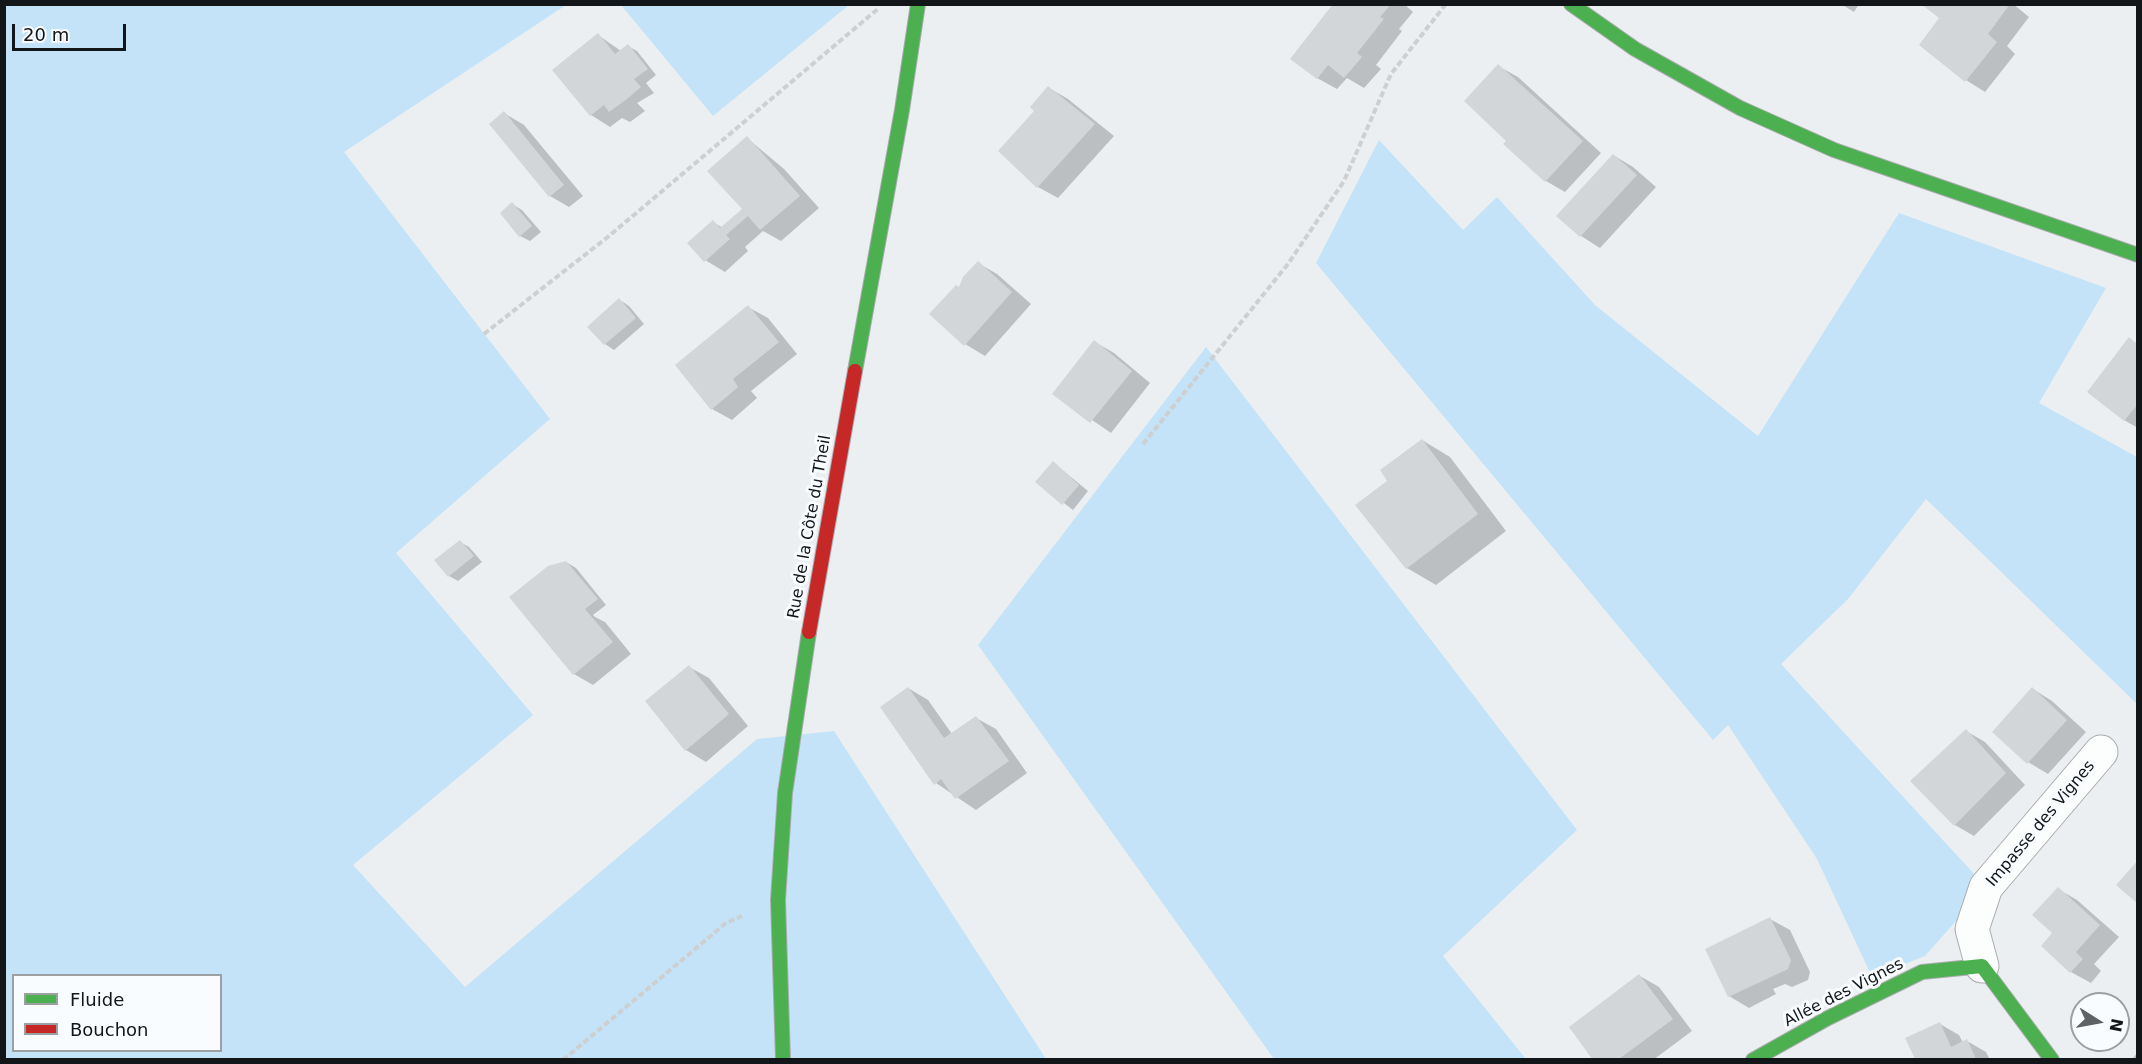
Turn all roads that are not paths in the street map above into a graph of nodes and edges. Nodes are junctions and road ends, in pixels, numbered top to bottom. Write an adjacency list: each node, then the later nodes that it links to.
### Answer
1 (918, 4): 6 (street, Rue de la Côte du Theil)
2 (1571, 4): 3 (street)
3 (2138, 255)
4 (2101, 752): 5 (street, Impasse des Vignes)
5 (1982, 966): 7 (street, Allée des Vignes); 8 (street)
6 (783, 1059)
7 (1753, 1059)
8 (2052, 1059)

